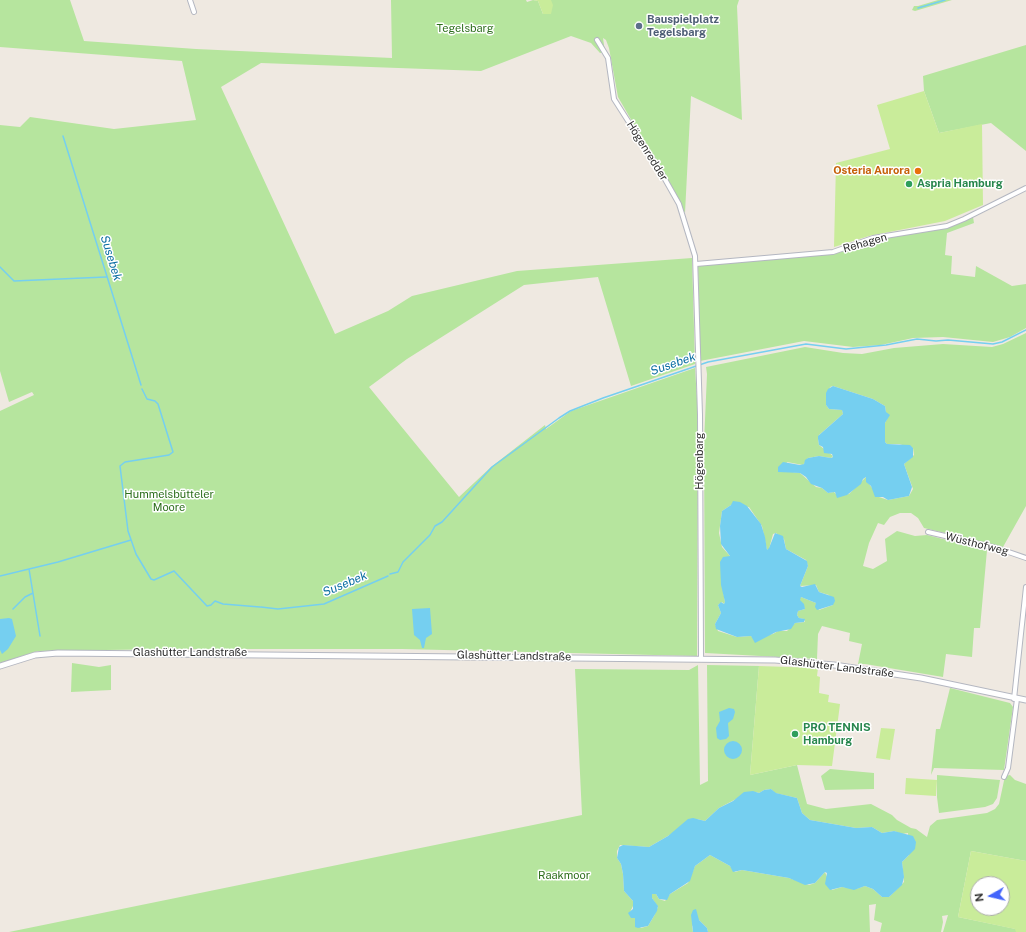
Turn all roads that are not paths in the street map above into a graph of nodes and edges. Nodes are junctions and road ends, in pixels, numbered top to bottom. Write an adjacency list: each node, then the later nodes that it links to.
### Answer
1 (190, 0): 2 (street)
2 (194, 12)
3 (597, 40): 5 (street, Högenredder)
4 (1026, 188): 5 (street, Rehagen)
5 (696, 264): 9 (street, Högenbarg)
6 (928, 532): 7 (street, Wüsthofweg)
7 (1026, 558)
8 (1026, 587): 11 (street)
9 (702, 659): 10 (street, Glashütter Landstraße); 11 (street, Glashütter Landstraße)
10 (0, 666)
11 (1016, 699): 12 (street, Glashütter Landstraße); 13 (street)
12 (1026, 700)
13 (1004, 777)

